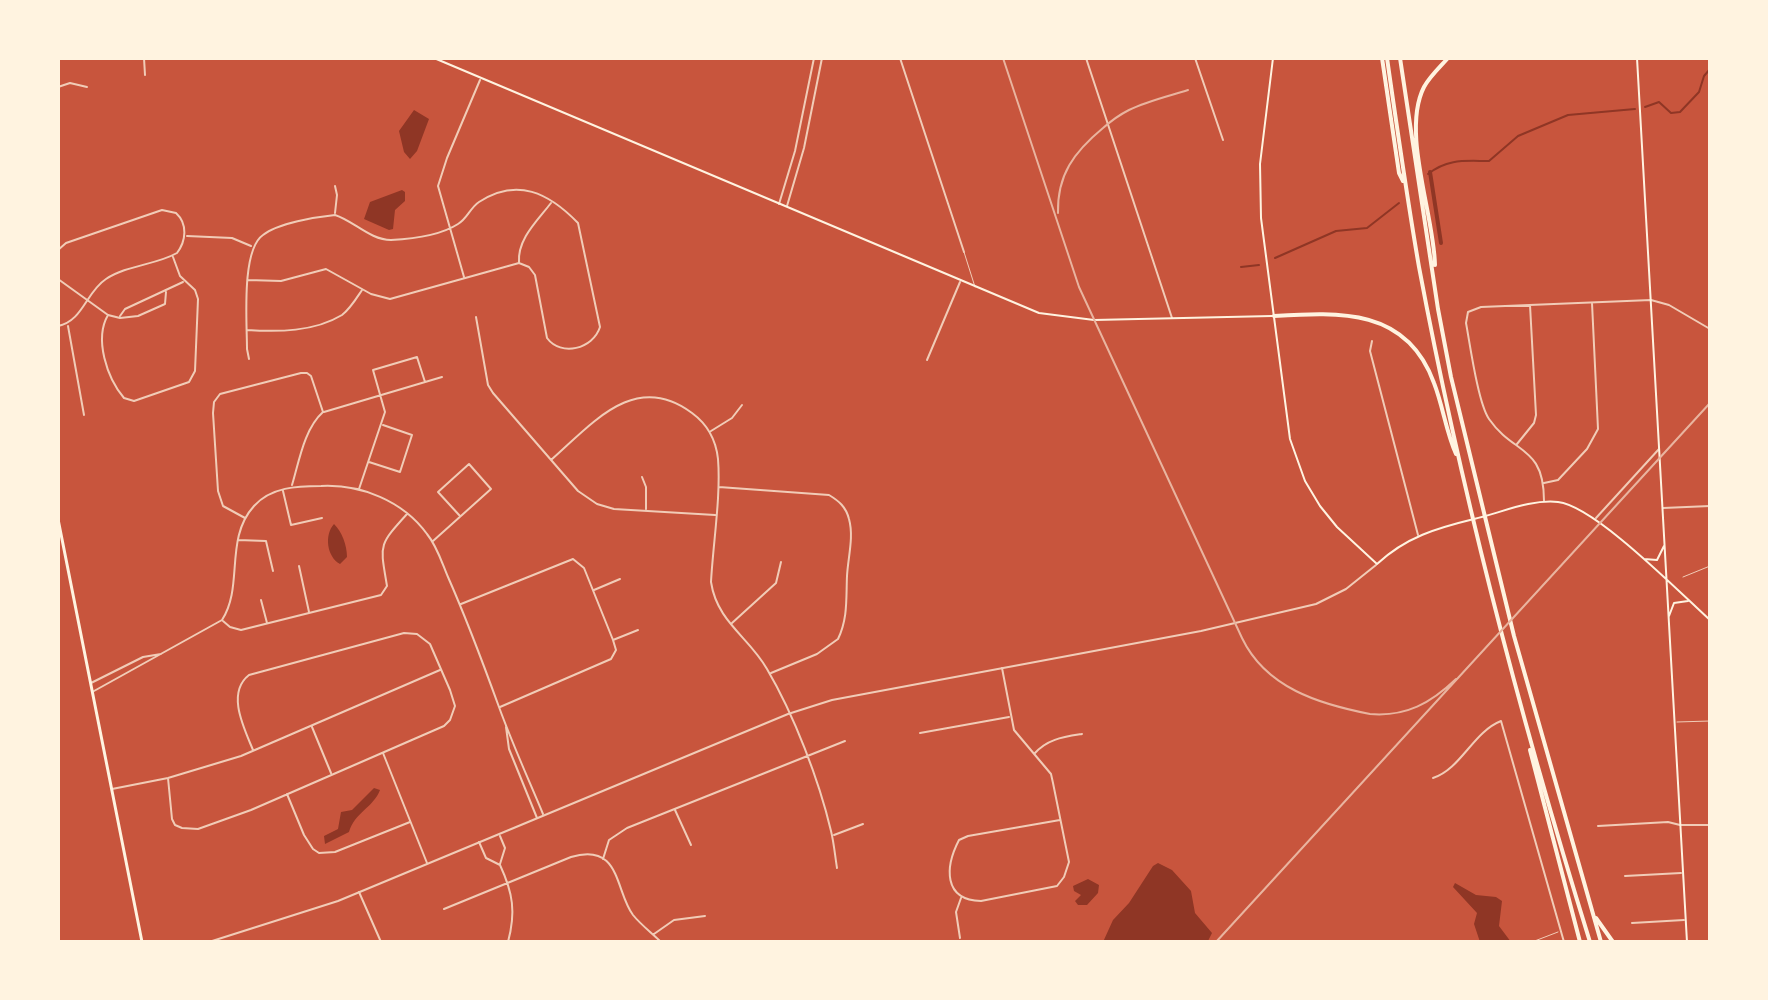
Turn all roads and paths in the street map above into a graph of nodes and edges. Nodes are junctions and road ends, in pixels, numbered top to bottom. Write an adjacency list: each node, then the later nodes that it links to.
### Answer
1 (144, 58): 13 (street)
2 (434, 58): 14 (main road)
3 (814, 58): 20 (street)
4 (822, 58): 21 (street)
5 (900, 58): 27 (street)
6 (1086, 58): 47 (street)
7 (1195, 58): 17 (street)
8 (1273, 58): 44 (main road)
9 (1385, 58): 67 (highway)
10 (1400, 58): 32 (highway)
11 (1448, 58): 32 (highway)
12 (1637, 58): 40 (main road)
13 (145, 75)
14 (480, 78): 20 (main road); 23 (street)
15 (58, 87): 16 (street)
16 (87, 87)
17 (1223, 140)
18 (335, 186): 22 (street)
19 (551, 202): 23 (street); 29 (street); 29 (street)
20 (779, 204): 21 (main road)
21 (787, 207): 35 (main road)
22 (335, 215): 23 (street); 25 (street)
23 (449, 228): 30 (street)
24 (185, 236): 25 (street); 26 (street); 28 (street)
25 (252, 247): 33 (street)
26 (58, 250)
27 (964, 252): 36 (lane)
28 (173, 256): 34 (street); 39 (street)
29 (519, 263): 30 (street)
30 (464, 278): 37 (street)
31 (58, 279): 39 (street)
32 (1435, 279): 159 (highway)
33 (248, 280): 37 (street); 51 (street)
34 (184, 281): 38 (street); 43 (street)
35 (960, 281): 36 (main road); 54 (street)
36 (975, 287): 47 (main road)
37 (362, 289): 51 (street)
38 (166, 292): 46 (street); 46 (street)
39 (88, 300): 43 (street); 48 (street)
40 (1651, 300): 41 (street); 50 (street); 64 (main road)
41 (1592, 302): 42 (street); 69 (street)
42 (1530, 305): 63 (street); 63 (street)
43 (108, 315): 46 (street)
44 (1274, 316): 47 (main road); 67 (highway); 91 (main road)
45 (476, 317): 65 (street)
46 (120, 318)
47 (1172, 318)
48 (67, 324): 49 (street); 60 (street)
49 (58, 326)
50 (1710, 329)
51 (247, 330): 53 (street)
52 (1372, 341): 85 (street)
53 (249, 359)
54 (927, 360)
55 (442, 377): 56 (street)
56 (425, 382): 57 (street); 57 (street)
57 (381, 395): 59 (street); 61 (street)
58 (742, 405): 62 (street)
59 (323, 412): 70 (street); 81 (street)
60 (84, 415)
61 (381, 425): 66 (street); 66 (street)
62 (710, 432): 65 (street); 71 (street)
63 (1516, 444): 69 (street)
64 (1659, 449): 76 (main road); 84 (street)
65 (551, 460): 77 (street)
66 (368, 461): 72 (street)
67 (1459, 462): 126 (highway)
68 (642, 477): 77 (street)
69 (1544, 483): 74 (street)
70 (292, 486): 72 (street); 73 (street)
71 (718, 487): 79 (street); 113 (street)
72 (359, 489): 78 (street)
73 (283, 490): 81 (street); 82 (street)
74 (1544, 502): 84 (main road); 85 (main road)
75 (1710, 506): 76 (street)
76 (1662, 508): 88 (main road)
77 (646, 510): 79 (street)
78 (407, 514): 87 (street); 102 (street)
79 (715, 515): 107 (street)
80 (460, 516): 80 (street); 87 (street)
81 (245, 518): 86 (street)
82 (322, 518)
83 (58, 519): 114 (main road)
84 (1595, 519): 89 (main road)
85 (1418, 535): 91 (main road)
86 (237, 540): 94 (street); 103 (street)
87 (432, 542): 101 (street)
88 (1664, 545): 89 (main road); 97 (main road)
89 (1642, 559): 97 (main road)
90 (781, 562): 107 (street)
91 (1377, 564): 111 (street)
92 (299, 566): 102 (street)
93 (1710, 566): 95 (lane)
94 (273, 571)
95 (1683, 577)
96 (620, 579): 98 (street)
97 (1666, 581): 100 (main road); 105 (main road)
98 (593, 590): 101 (street); 109 (street)
99 (261, 600): 106 (street)
100 (1689, 602): 104 (main road); 105 (main road)
101 (460, 604): 116 (street)
102 (309, 614): 106 (street)
103 (222, 620): 106 (street); 110 (street)
104 (1710, 620)
105 (1668, 621): 120 (main road)
106 (267, 624)
107 (731, 624): 113 (street)
108 (638, 630): 109 (street)
109 (613, 640): 116 (street)
110 (162, 654): 114 (street); 115 (street)
111 (1002, 668): 117 (street); 118 (street)
112 (441, 670): 122 (street); 127 (street); 128 (street)
113 (769, 673): 117 (street)
114 (91, 683): 115 (main road)
115 (93, 692): 134 (main road)
116 (499, 707): 121 (street)
117 (788, 714): 130 (street); 137 (street)
118 (1010, 716): 123 (street); 129 (street)
119 (1710, 721): 120 (lane)
120 (1674, 722): 142 (main road)
121 (506, 726): 137 (street); 138 (street)
122 (312, 727): 127 (street); 131 (street)
123 (920, 733)
124 (1082, 734): 129 (street)
125 (845, 741): 130 (street)
126 (1530, 743): 173 (highway); 174 (highway)
127 (253, 750): 132 (street)
128 (383, 752): 131 (street); 140 (street)
129 (1033, 754): 139 (street)
130 (807, 756): 136 (street); 146 (street)
131 (332, 774): 135 (street)
132 (168, 778): 134 (street); 135 (street)
133 (1433, 778): 163 (street)
134 (112, 789): 166 (main road)
135 (287, 794): 140 (street)
136 (675, 809): 148 (street); 149 (street)
137 (544, 816): 138 (street)
138 (537, 818): 145 (street)
139 (1060, 820): 157 (street); 157 (street)
140 (410, 822): 150 (street)
141 (863, 824): 146 (street)
142 (1680, 825): 143 (street); 144 (street); 153 (main road)
143 (1710, 825)
144 (1598, 826)
145 (499, 834): 147 (street); 151 (street)
146 (832, 835): 152 (street)
147 (479, 842): 150 (street); 151 (street)
148 (691, 845)
149 (603, 859): 155 (street); 164 (street)
150 (427, 864): 156 (street)
151 (500, 865): 155 (street)
152 (837, 868)
153 (1683, 873): 154 (street); 161 (main road)
154 (1625, 876)
155 (508, 884): 158 (street); 169 (street)
156 (359, 892): 167 (street); 168 (street)
157 (961, 897): 165 (street)
158 (444, 909)
159 (1592, 912): 175 (highway); 176 (highway)
160 (705, 916): 164 (street)
161 (1685, 920): 162 (street); 177 (main road)
162 (1632, 923)
163 (1561, 931): 171 (lane); 172 (street)
164 (654, 935): 170 (street)
165 (960, 938)
166 (142, 942)
167 (209, 942)
168 (381, 942)
169 (508, 942)
170 (661, 942)
171 (1532, 942)
172 (1564, 942)
173 (1580, 942)
174 (1590, 942)
175 (1601, 942)
176 (1613, 942)
177 (1687, 942)

